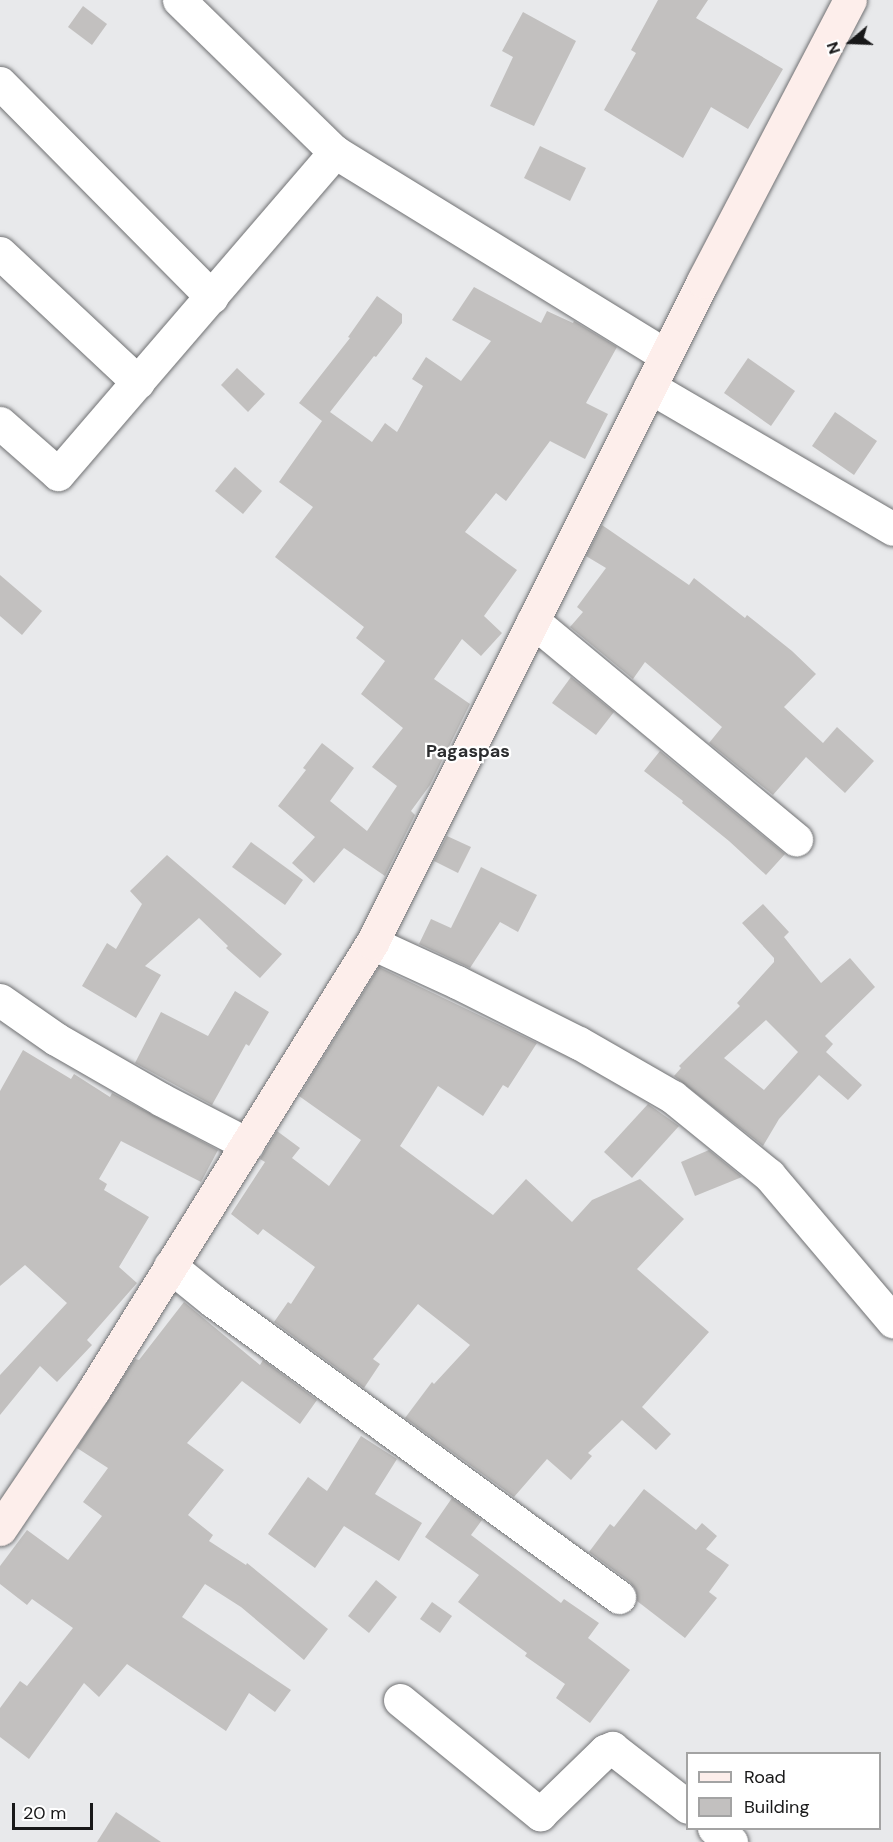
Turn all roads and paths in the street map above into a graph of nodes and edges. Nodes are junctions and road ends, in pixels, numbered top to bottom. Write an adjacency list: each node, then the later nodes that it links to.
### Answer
1 (179, 0): 4 (street)
2 (850, 0): 7 (main road)
3 (0, 83): 6 (street)
4 (335, 152): 6 (street); 7 (street)
5 (0, 253): 8 (street)
6 (212, 297): 8 (street)
7 (665, 355): 9 (main road)
8 (138, 382): 10 (street)
9 (650, 387): 11 (street); 12 (main road)
10 (0, 423)
11 (893, 529)
12 (533, 621): 13 (street); 14 (main road)
13 (796, 839)
14 (372, 943): 16 (main road); 18 (street)
15 (0, 1000): 16 (street)
16 (247, 1144): 17 (main road)
17 (170, 1266): 19 (main road); 20 (street)
18 (893, 1321)
19 (0, 1529)
20 (619, 1597)
21 (400, 1700): 22 (street)
22 (686, 1806)
23 (716, 1830): 24 (street)
24 (731, 1842)

